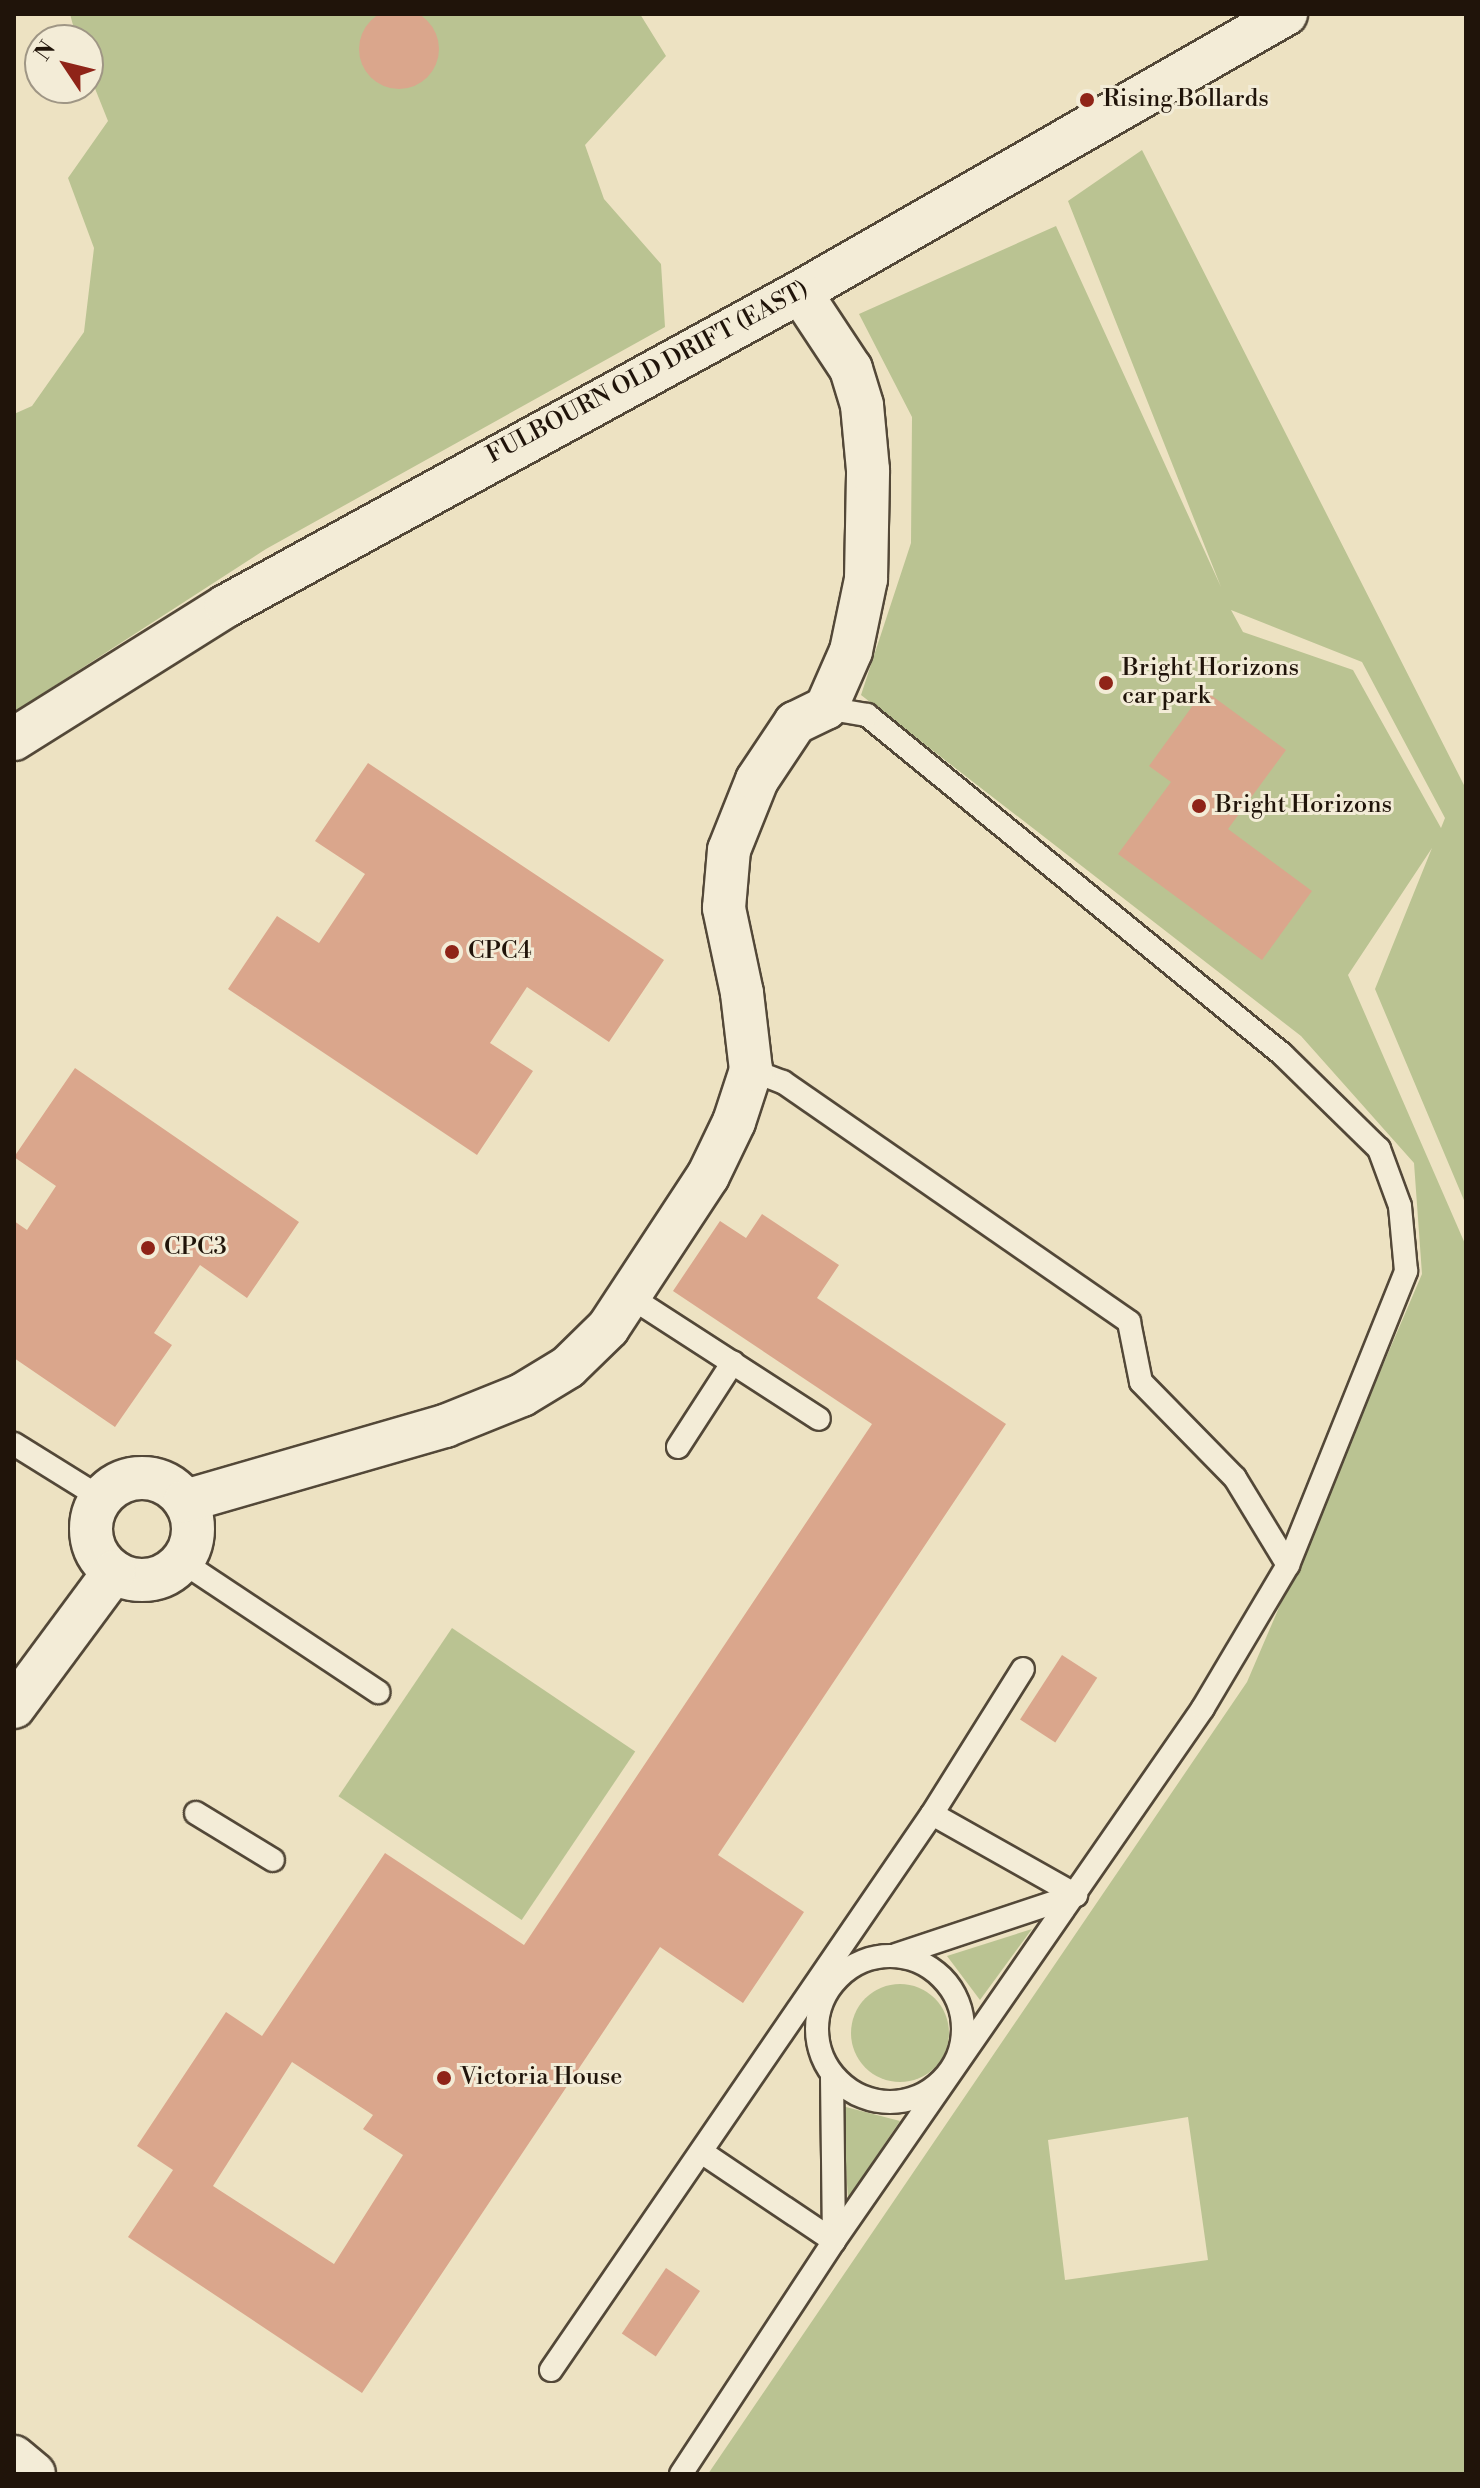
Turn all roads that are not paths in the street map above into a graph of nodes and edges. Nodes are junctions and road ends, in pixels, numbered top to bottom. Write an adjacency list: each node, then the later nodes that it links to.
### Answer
1 (1286, 14): 2 (street, FULBOURN OLD DRIFT (EAST))
2 (800, 292): 3 (street); 4 (street, FULBOURN OLD DRIFT (EAST))
3 (826, 708): 5 (street); 14 (lane)
4 (14, 739)
5 (751, 1070): 6 (street); 14 (lane)
6 (629, 1296): 7 (lane); 12 (street)
7 (733, 1362): 8 (lane); 10 (lane)
8 (819, 1419)
9 (14, 1444): 11 (lane)
10 (678, 1447)
11 (101, 1498): 12 (street); 15 (street)
12 (185, 1501): 13 (street)
13 (181, 1561): 15 (street); 17 (lane)
14 (1288, 1565): 22 (lane)
15 (114, 1572): 18 (street)
16 (1023, 1669): 20 (lane)
17 (378, 1692)
18 (14, 1707)
19 (196, 1813): 21 (lane)
20 (932, 1814): 22 (lane); 26 (lane)
21 (273, 1860)
22 (1076, 1895): 23 (lane); 24 (lane)
23 (895, 1955): 24 (lane); 25 (lane)
24 (959, 2060): 25 (lane); 27 (lane)
25 (832, 2075): 27 (lane)
26 (703, 2153): 27 (lane); 28 (lane)
27 (834, 2241): 31 (lane)
28 (551, 2370)
29 (14, 2457): 30 (street)
30 (34, 2474)
31 (681, 2474)

